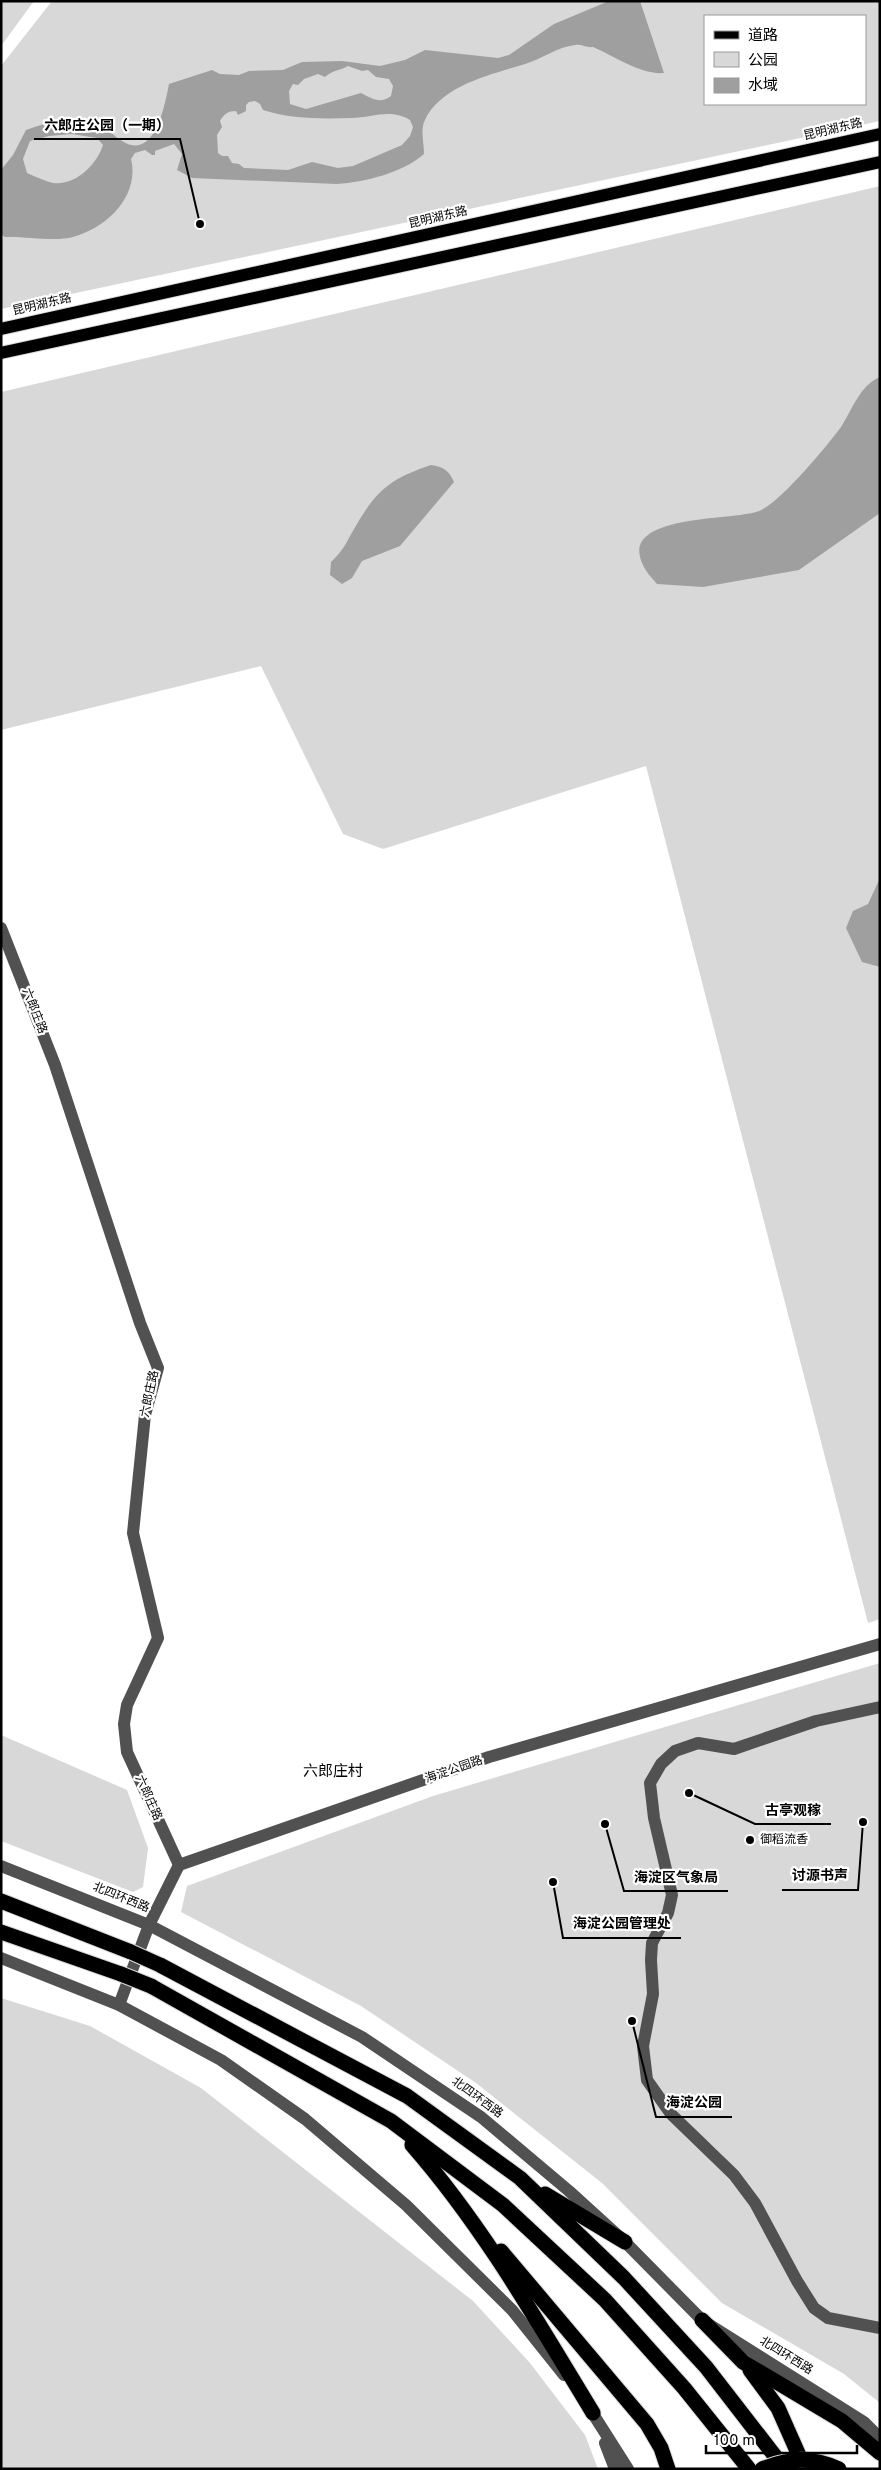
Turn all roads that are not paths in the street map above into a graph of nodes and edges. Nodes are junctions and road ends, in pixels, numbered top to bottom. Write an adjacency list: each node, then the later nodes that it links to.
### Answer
1 (880, 134): 3 (main road, 昆明湖东路)
2 (880, 162): 4 (main road)
3 (1, 329)
4 (1, 353)
5 (1, 928): 9 (street, 六郎庄路)
6 (880, 1644): 9 (street, 海淀公园路)
7 (880, 1707): 20 (street)
8 (1, 1866): 11 (street, 北四环西路)
9 (178, 1866): 11 (street)
10 (1, 1901): 16 (highway, bridge)
11 (149, 1926): 14 (street); 18 (street, 北四环西路)
12 (1, 1932): 15 (highway, bridge)
13 (1, 1958): 14 (street)
14 (119, 2005): 22 (street)
15 (391, 2121): 17 (highway); 28 (highway)
16 (520, 2178): 18 (highway); 30 (highway)
17 (454, 2196): 22 (highway); 27 (highway)
18 (625, 2242): 19 (street, 北四环西路)
19 (702, 2320): 21 (highway); 23 (street, 北四环西路)
20 (880, 2328)
21 (743, 2362): 24 (highway); 31 (highway)
22 (593, 2413): 25 (street); 26 (street)
23 (880, 2438)
24 (880, 2453)
25 (615, 2469)
26 (628, 2469)
27 (668, 2469)
28 (749, 2469)
29 (762, 2469): 32 (highway, bridge)
30 (785, 2469)
31 (805, 2469)
32 (839, 2469)

